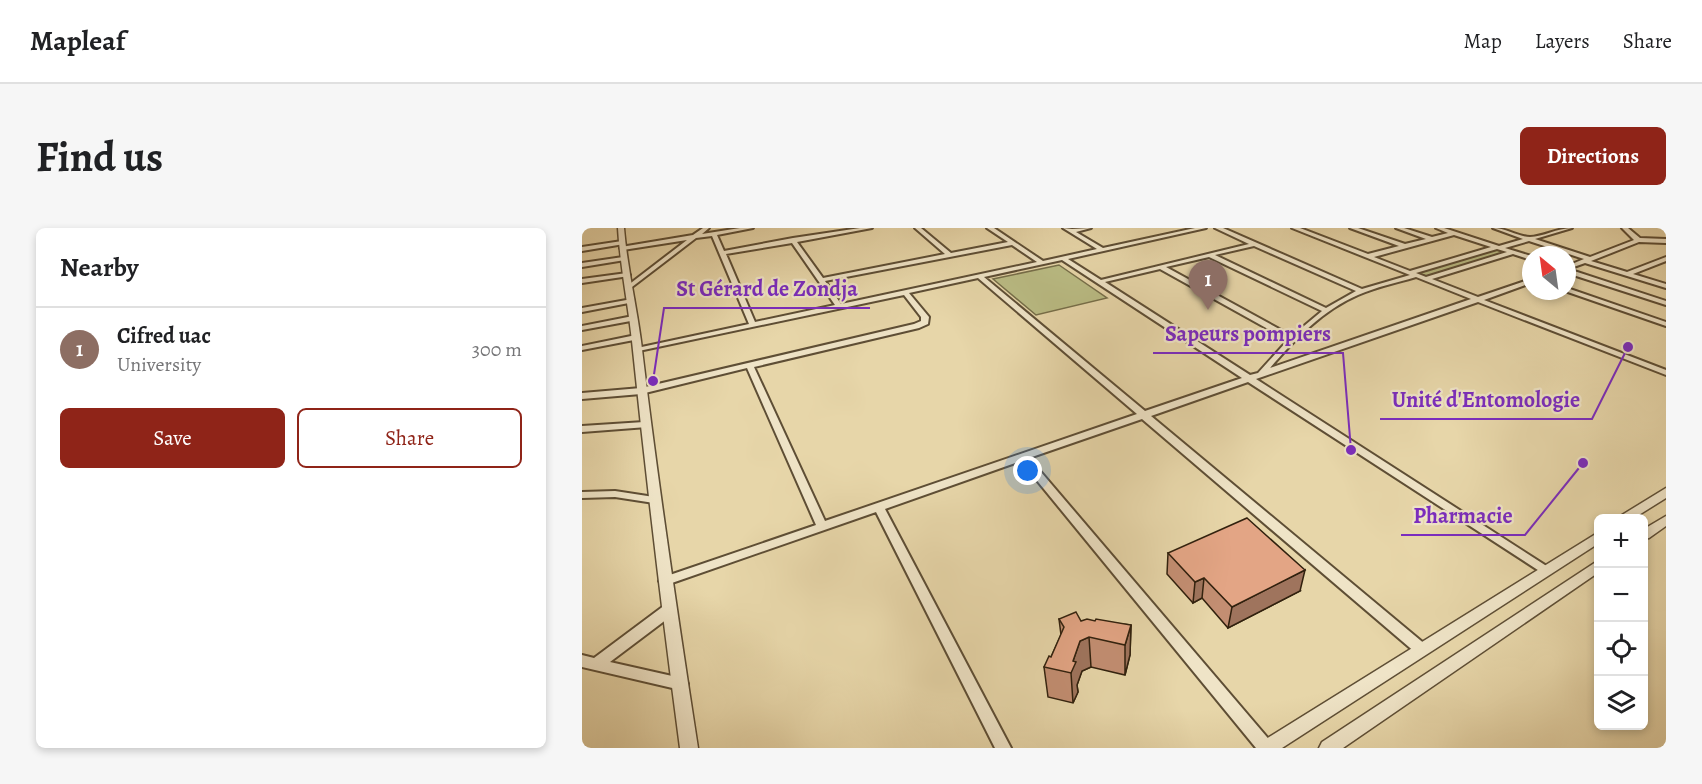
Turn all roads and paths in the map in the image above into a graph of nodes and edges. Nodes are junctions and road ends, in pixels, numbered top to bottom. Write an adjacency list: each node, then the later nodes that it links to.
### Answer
1 (621, 228): 32 (street)
2 (706, 228): 20 (street)
3 (750, 228): 19 (street)
4 (869, 228): 23 (street)
5 (918, 228): 35 (street)
6 (990, 228): 26 (street)
7 (1088, 228): 17 (street)
8 (1203, 228): 31 (street)
9 (1218, 228): 27 (street)
10 (1297, 228): 38 (street)
11 (1353, 228): 28 (street)
12 (1397, 228): 21 (street)
13 (1439, 228): 18 (street)
14 (1496, 228): 22 (street)
15 (1564, 228): 22 (street)
16 (1625, 228): 24 (street)
17 (1069, 230): 31 (street)
18 (1454, 233): 21 (street); 29 (street)
19 (714, 234): 20 (street); 34 (street)
20 (693, 238): 32 (street); 51 (street)
21 (1429, 239): 28 (street)
22 (1531, 239): 29 (street); 41 (street)
23 (793, 240): 34 (street); 52 (street)
24 (1638, 240): 25 (street); 41 (street)
25 (1666, 241)
26 (1013, 243): 35 (street); 42 (street)
27 (1254, 244): 36 (street); 57 (street)
28 (1404, 247): 38 (street)
29 (1499, 247): 33 (street); 47 (street)
30 (582, 249): 32 (street)
31 (1103, 249): 39 (street)
32 (623, 250): 43 (street); 51 (street)
33 (1514, 252): 37 (street); 50 (street)
34 (723, 253): 68 (street)
35 (949, 255): 52 (street)
36 (1210, 255): 45 (street); 65 (street)
37 (1522, 255)
38 (1368, 256): 47 (street)
39 (1063, 258): 42 (street); 54 (street)
40 (1666, 259): 48 (street)
41 (1588, 260): 44 (street); 48 (street)
42 (1043, 263): 49 (street)
43 (582, 265)
44 (1576, 266)
45 (1161, 267): 54 (street); 71 (street)
46 (1576, 273): 62 (street)
47 (1413, 274): 50 (street); 57 (street)
48 (1627, 274): 56 (street)
49 (979, 276): 58 (street); 80 (street)
50 (1427, 279): 60 (street)
51 (628, 280): 53 (street); 61 (street)
52 (821, 280): 63 (street)
53 (582, 281)
54 (1099, 282): 77 (street)
55 (1522, 284): 60 (street)
56 (1666, 286)
57 (1361, 291): 65 (street)
58 (905, 292): 63 (street); 74 (street)
59 (1576, 293): 67 (street)
60 (1479, 299): 75 (street); 76 (street)
61 (632, 301): 64 (street); 66 (street)
62 (1666, 303)
63 (840, 306): 68 (street)
64 (582, 310)
65 (1328, 311): 71 (street)
66 (633, 318): 69 (street); 70 (street)
67 (1666, 324)
68 (753, 325): 73 (street)
69 (582, 328)
70 (636, 337): 72 (street); 73 (street)
71 (1292, 339): 76 (street)
72 (582, 348)
73 (637, 350): 78 (street)
74 (750, 366): 78 (street); 90 (street)
75 (1666, 372)
76 (1260, 375): 77 (street)
77 (1249, 379): 80 (street); 94 (street)
78 (641, 391): 79 (street); 81 (street)
79 (582, 396)
80 (1144, 416): 83 (street); 97 (street)
81 (644, 425): 82 (street); 86 (street)
82 (582, 429)
83 (1023, 457): 87 (street); 103 (street)
84 (1666, 492): 88 (street)
85 (582, 495): 86 (street)
86 (654, 500): 95 (street)
87 (879, 507): 90 (street); 102 (street)
88 (1633, 514)
89 (1666, 520): 91 (street)
90 (822, 526): 95 (street)
91 (1648, 532)
92 (1594, 539): 94 (street)
93 (1595, 568): 104 (street)
94 (1544, 570): 97 (street)
95 (665, 581): 96 (street)
96 (670, 609): 99 (street); 100 (street)
97 (1421, 649): 103 (street)
98 (582, 661): 99 (street)
99 (598, 663): 100 (street)
100 (681, 684): 101 (street)
101 (689, 748)
102 (1003, 748)
103 (1266, 748)
104 (1328, 748)

